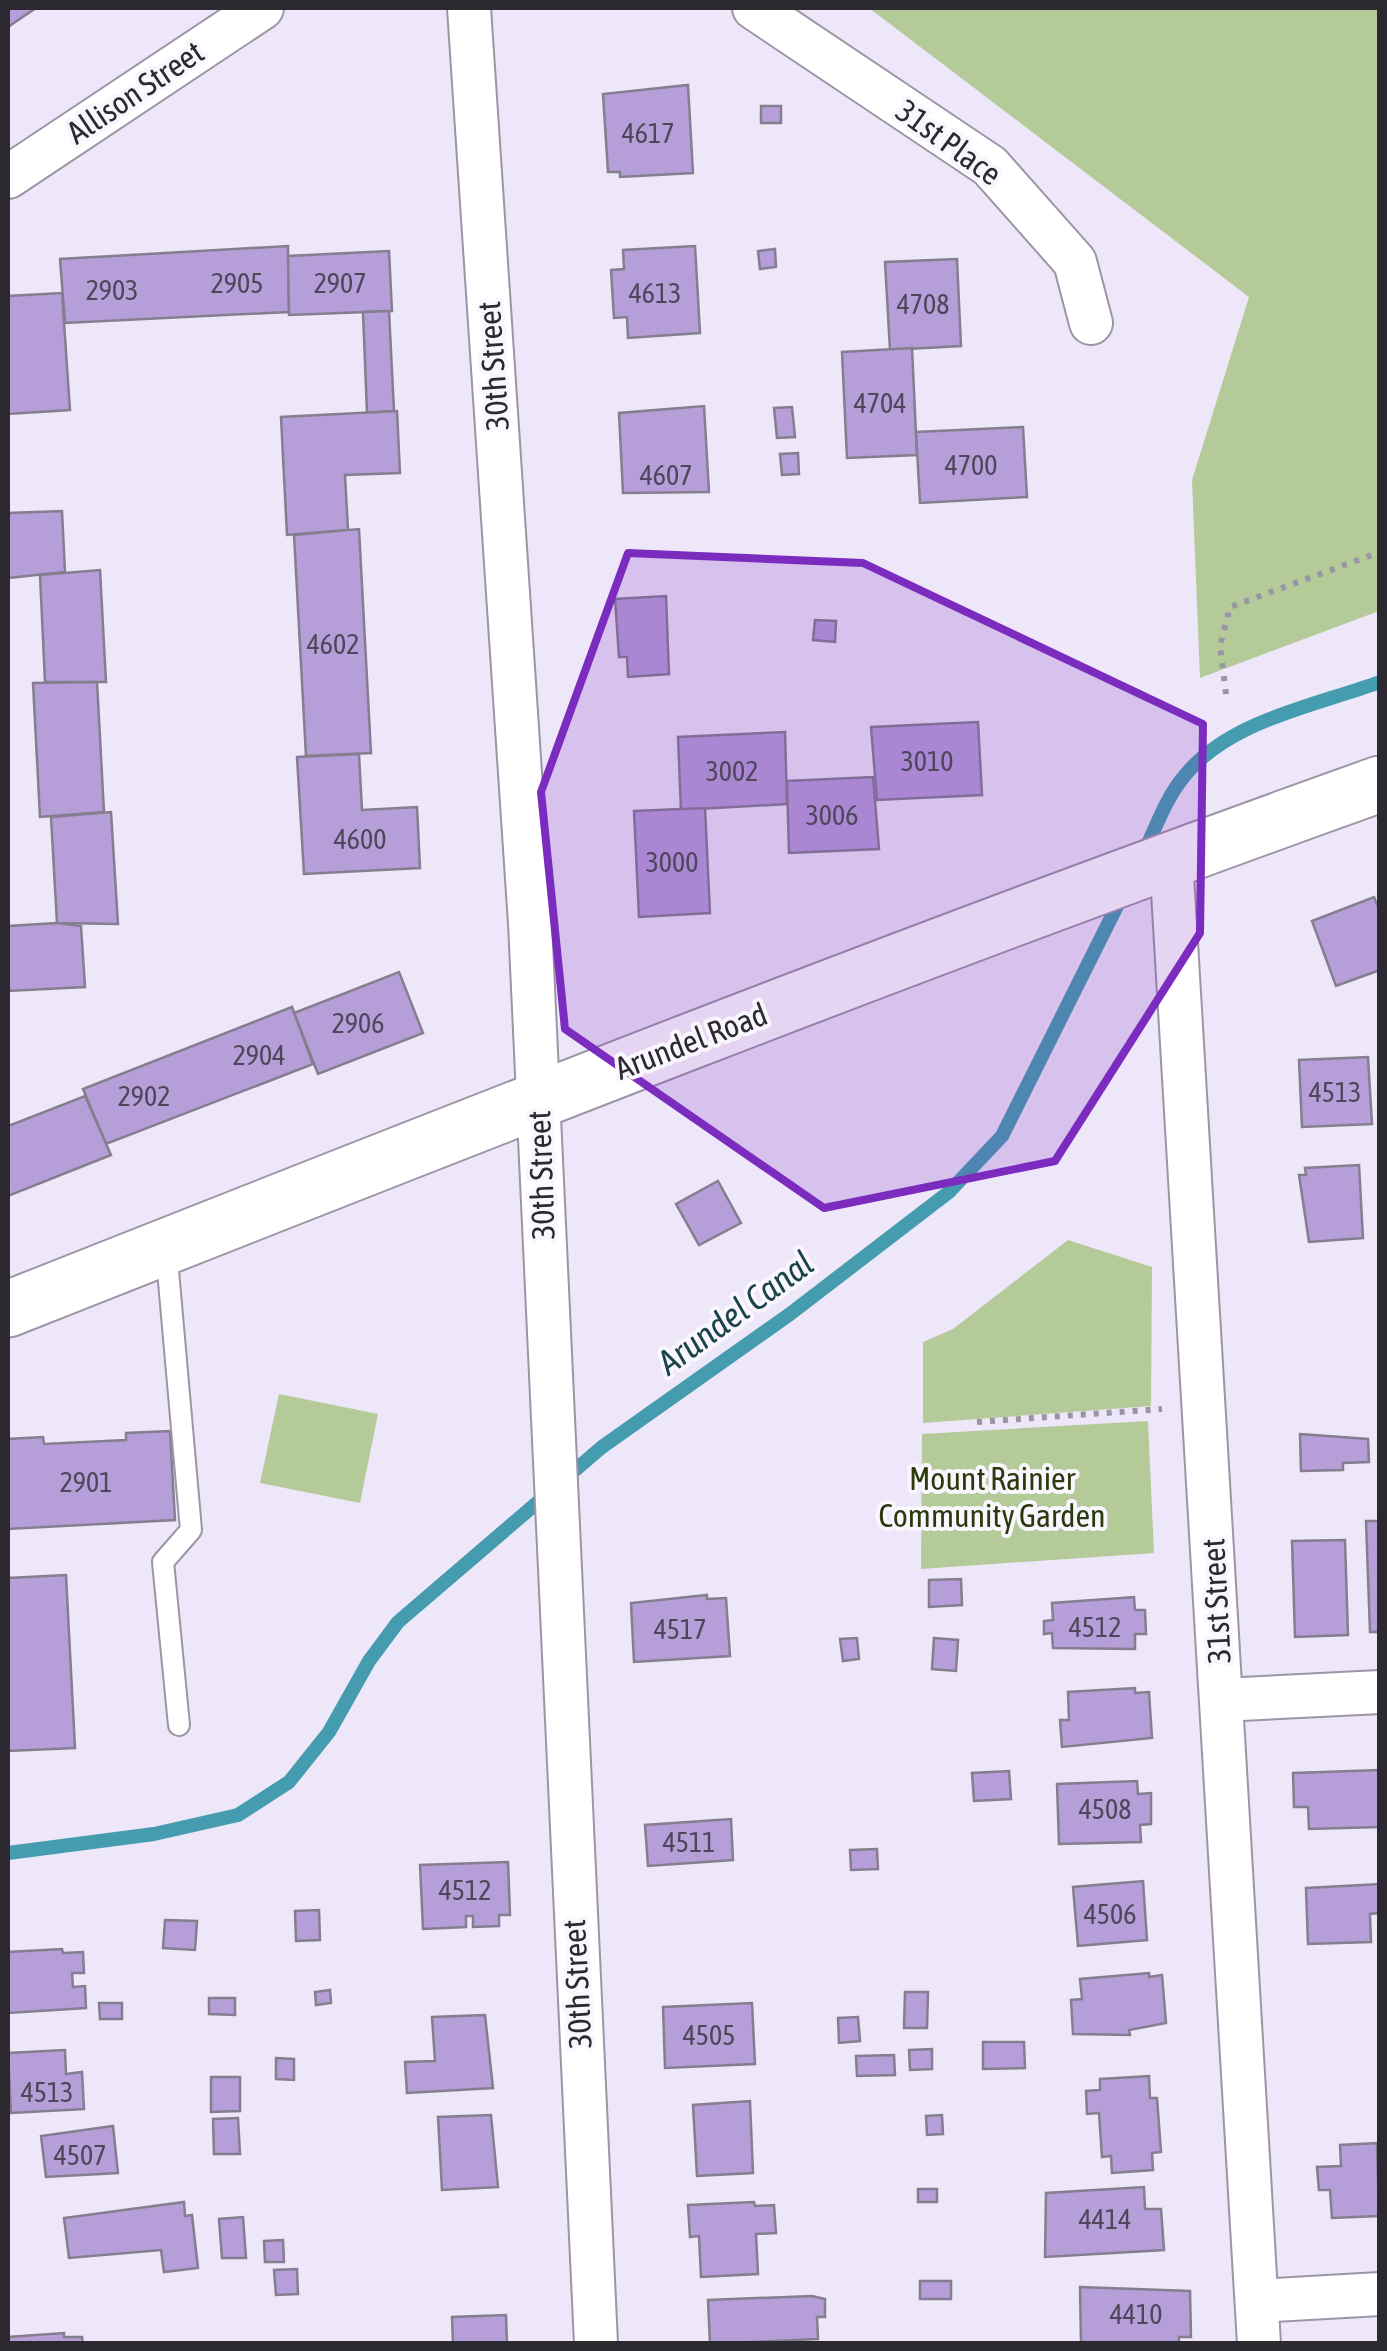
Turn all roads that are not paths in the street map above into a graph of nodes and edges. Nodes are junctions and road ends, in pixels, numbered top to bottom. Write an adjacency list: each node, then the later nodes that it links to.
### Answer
1 (262, 8): 4 (street, Allison Street)
2 (469, 8): 8 (street, 30th Street)
3 (754, 8): 5 (street, 31st Place)
4 (8, 177)
5 (1091, 322)
6 (1380, 784): 7 (street, Arundel Road)
7 (1171, 858): 8 (street, Arundel Road); 12 (street, 31st Street)
8 (538, 1099): 9 (street, Arundel Road); 16 (street, 30th Street)
9 (166, 1246): 10 (street, Arundel Road); 13 (lane)
10 (8, 1309)
11 (1380, 1692): 12 (street)
12 (1222, 1700): 15 (street, 31st Street)
13 (179, 1725)
14 (1380, 2294): 15 (street)
15 (1257, 2301): 17 (street, 31st Street)
16 (596, 2344)
17 (1259, 2344)

